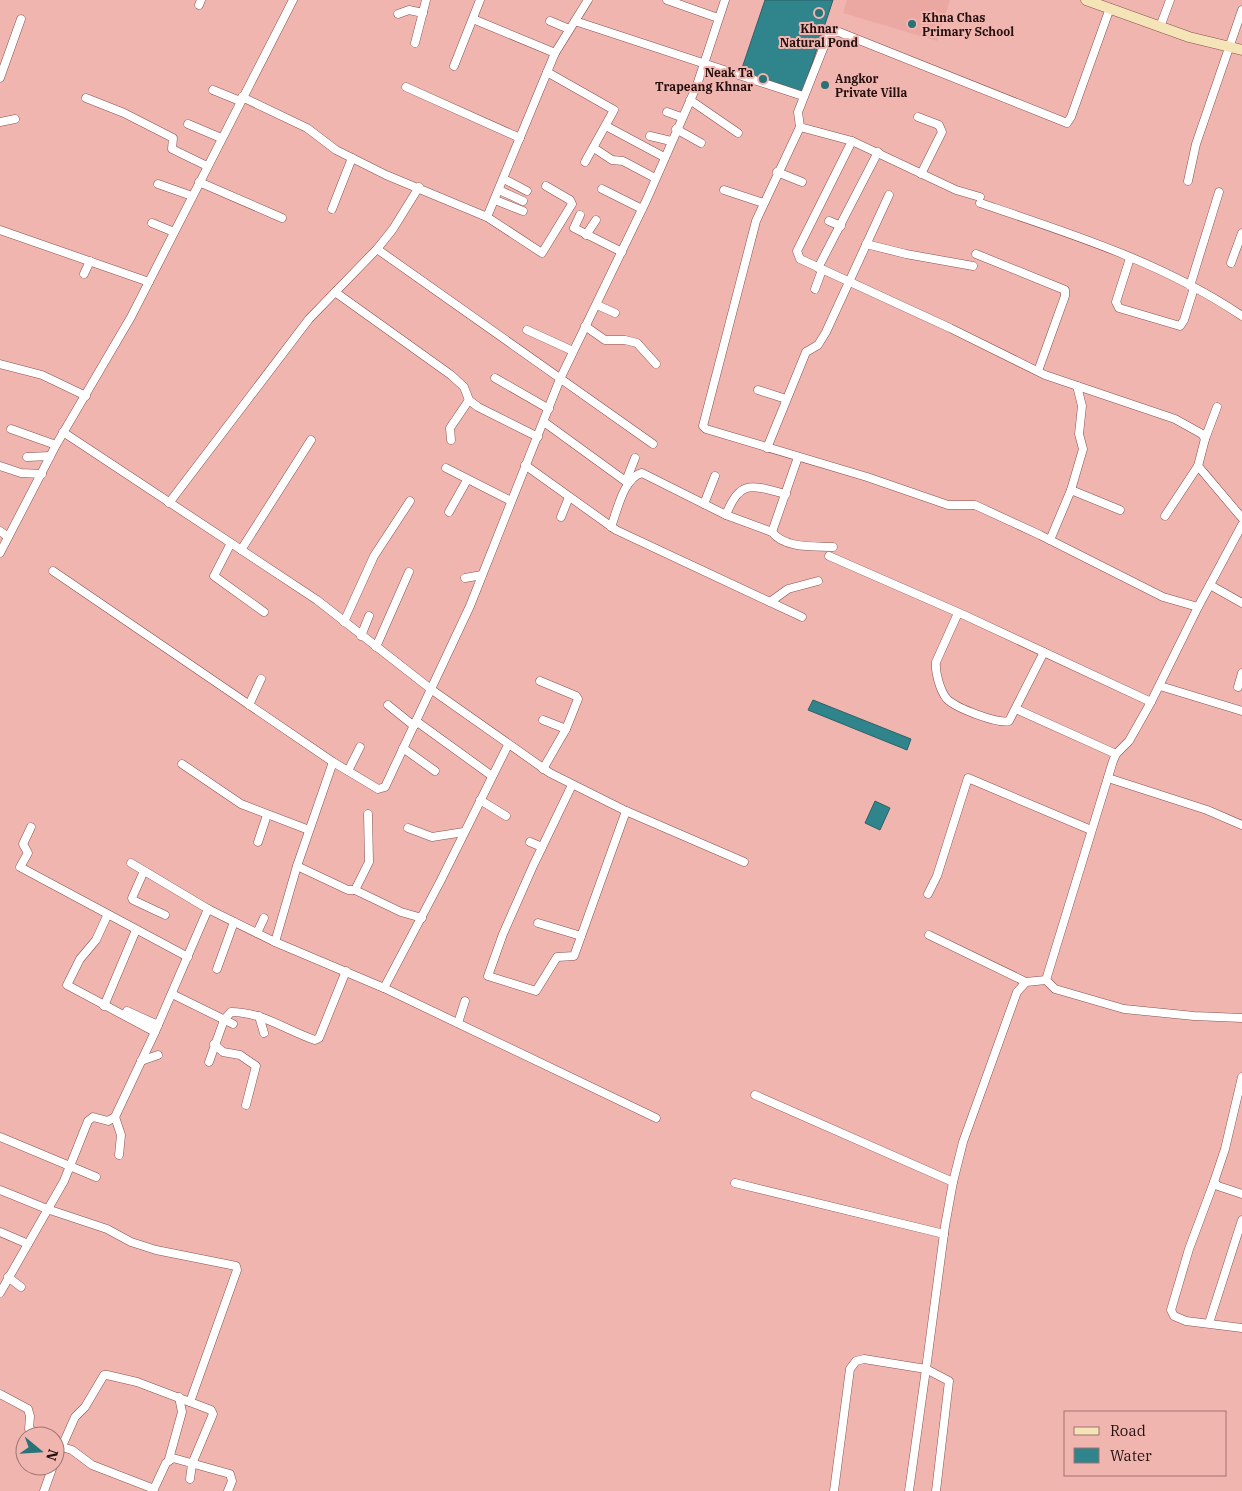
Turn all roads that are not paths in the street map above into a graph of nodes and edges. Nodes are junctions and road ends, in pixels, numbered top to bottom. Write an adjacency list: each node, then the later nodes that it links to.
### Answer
1 (293, 0): 32 (street)
2 (426, 0): 11 (street)
3 (480, 0): 15 (street)
4 (588, 0): 17 (street)
5 (667, 0): 13 (street)
6 (726, 0): 13 (street)
7 (1086, 0): 9 (street)
8 (1170, 0): 18 (street)
9 (1110, 8): 18 (street); 30 (street)
10 (1242, 10): 21 (street)
11 (423, 12): 12 (street); 20 (street)
12 (398, 14)
13 (718, 18): 24 (street)
14 (21, 19): 27 (street)
15 (473, 19): 23 (street); 25 (street)
16 (550, 21): 19 (street)
17 (574, 21): 19 (street); 24 (street)
18 (1160, 27): 21 (street)
19 (569, 29): 23 (street)
20 (415, 43)
21 (1228, 48): 22 (street); 60 (street)
22 (1242, 50)
23 (555, 53): 26 (street)
24 (704, 63): 30 (street); 33 (street)
25 (454, 66)
26 (547, 72): 40 (street); 46 (street)
27 (0, 78)
28 (406, 86): 46 (street)
29 (213, 90): 32 (street)
30 (804, 96): 41 (street)
31 (86, 98): 55 (street)
32 (241, 99): 45 (street); 53 (street)
33 (690, 100): 35 (street); 43 (street)
34 (667, 112): 35 (street)
35 (682, 117): 42 (street)
36 (918, 117): 57 (street)
37 (14, 119): 38 (street)
38 (0, 122)
39 (188, 124): 45 (street)
40 (606, 126): 50 (street); 52 (street)
41 (800, 127): 48 (street); 56 (street)
42 (676, 129): 47 (street); 49 (street)
43 (738, 133)
44 (650, 136): 47 (street)
45 (221, 138): 55 (street)
46 (520, 138): 59 (street)
47 (671, 141): 52 (street)
48 (852, 141): 51 (street); 98 (street)
49 (701, 143)
50 (594, 148): 54 (street); 58 (street)
51 (878, 152): 57 (street); 85 (street)
52 (664, 157): 58 (street)
53 (352, 158): 65 (street); 76 (street)
54 (585, 162)
55 (206, 166): 61 (street)
56 (778, 172): 62 (street); 75 (street)
57 (921, 174): 94 (street)
58 (655, 178): 77 (street)
59 (504, 179): 67 (street); 69 (street)
60 (1188, 181)
61 (199, 182): 72 (street); 81 (street)
62 (802, 182)
63 (158, 184): 72 (street)
64 (546, 186): 80 (street)
65 (419, 187): 80 (street); 91 (street)
66 (602, 189): 77 (street)
67 (499, 190): 73 (street); 74 (street)
68 (724, 190): 75 (street)
69 (526, 191)
70 (1219, 192): 102 (street)
71 (889, 195): 90 (street)
72 (192, 196): 87 (street)
73 (495, 200): 78 (street); 80 (street)
74 (523, 201)
75 (763, 203): 132 (street)
76 (332, 209)
77 (642, 209): 92 (street)
78 (523, 210)
79 (580, 215): 89 (street)
80 (487, 217)
81 (282, 218)
82 (596, 220): 89 (street)
83 (829, 221): 85 (street)
84 (152, 223): 87 (street)
85 (841, 226): 98 (street)
86 (0, 230): 95 (street)
87 (174, 232): 100 (street)
88 (1242, 233): 96 (street)
89 (586, 235): 92 (street)
90 (866, 244): 97 (street); 101 (street)
91 (377, 249): 104 (street); 115 (street)
92 (622, 252): 105 (street)
93 (976, 254): 113 (street)
94 (1130, 258): 102 (street); 102 (street)
95 (90, 261): 99 (street); 100 (street)
96 (1231, 263)
97 (973, 266)
98 (820, 269): 101 (street); 103 (street)
99 (84, 274)
100 (148, 282): 118 (street)
101 (848, 282): 113 (street); 119 (street)
102 (1192, 287): 107 (street)
103 (815, 289)
104 (335, 292): 120 (street); 150 (street)
105 (597, 305): 106 (street); 108 (street)
106 (615, 314)
107 (1242, 316)
108 (585, 326): 110 (street); 112 (street)
109 (527, 330): 110 (street)
110 (573, 351): 115 (street)
111 (0, 364): 118 (street)
112 (656, 364)
113 (1038, 371): 116 (street)
114 (495, 378): 122 (street)
115 (560, 379): 122 (street); 130 (street)
116 (1077, 386): 127 (street); 145 (street)
117 (758, 390): 119 (street)
118 (86, 396): 125 (street)
119 (786, 399): 132 (street)
120 (469, 400): 126 (street); 129 (street)
121 (1217, 406): 127 (street)
122 (549, 408): 123 (street)
123 (544, 422): 126 (street); 144 (street)
124 (11, 429): 131 (street)
125 (64, 432): 131 (street); 150 (street)
126 (538, 437): 137 (street)
127 (1204, 439): 139 (street)
128 (311, 440): 166 (street)
129 (450, 440)
130 (653, 444)
131 (56, 445): 133 (street)
132 (767, 448): 135 (street)
133 (50, 456): 134 (street); 141 (street)
134 (27, 457)
135 (798, 457): 146 (street); 163 (street)
136 (635, 458): 144 (street)
137 (525, 465): 147 (street); 149 (street)
138 (0, 466): 141 (street)
139 (1198, 466): 155 (street); 157 (street)
140 (446, 468): 143 (street)
141 (42, 474): 162 (street)
142 (715, 476): 151 (street)
143 (467, 480): 149 (street); 153 (street)
144 (627, 482): 151 (street); 158 (street)
145 (1071, 490): 152 (street); 163 (street)
146 (786, 494): 154 (street); 161 (street)
147 (569, 497): 156 (street); 158 (street)
148 (410, 501): 182 (street)
149 (511, 501): 171 (street)
150 (169, 503): 164 (street)
151 (704, 504): 154 (street)
152 (1120, 510)
153 (449, 512)
154 (726, 515): 161 (street)
155 (1165, 516)
156 (561, 518)
157 (1242, 518)
158 (611, 527): 175 (street)
159 (1241, 530): 174 (street)
160 (0, 531): 162 (street)
161 (772, 532): 165 (street)
162 (8, 537): 167 (street)
163 (1050, 540): 177 (street)
164 (231, 543): 166 (street); 178 (street)
165 (833, 547)
166 (241, 550): 182 (street)
167 (0, 553)
168 (829, 556): 179 (street)
169 (53, 571): 193 (street)
170 (409, 572): 184 (street)
171 (482, 576): 172 (street); 191 (street)
172 (465, 578)
173 (818, 581): 175 (street)
174 (1210, 586): 176 (street); 177 (street)
175 (770, 602): 181 (street)
176 (1242, 603)
177 (1198, 607): 189 (street)
178 (264, 612)
179 (958, 612): 185 (street); 195 (street)
180 (369, 616): 183 (street)
181 (802, 617)
182 (344, 622): 183 (street)
183 (361, 636): 184 (street)
184 (376, 647): 191 (street)
185 (1044, 652): 192 (street); 195 (street)
186 (1242, 673): 190 (street)
187 (261, 679): 193 (street)
188 (540, 681): 199 (street)
189 (1160, 686): 192 (street); 196 (street)
190 (1238, 688)
191 (432, 690): 198 (street); 200 (street)
192 (1151, 702): 203 (street)
193 (249, 705): 204 (street)
194 (388, 705): 198 (street)
195 (1016, 709): 203 (street)
196 (1242, 711)
197 (543, 720): 199 (street)
198 (415, 724): 202 (street); 209 (street)
199 (566, 729): 206 (street)
200 (508, 745): 206 (street); 209 (street)
201 (360, 747): 208 (street)
202 (403, 748): 207 (street); 208 (street)
203 (1116, 754): 210 (street)
204 (333, 762): 208 (street); 220 (street)
205 (182, 764): 215 (street)
206 (543, 769): 211 (street)
207 (435, 770)
208 (348, 771)
209 (492, 776): 212 (street)
210 (1108, 778): 217 (street); 221 (street)
211 (572, 785): 213 (street); 226 (street)
212 (480, 800): 216 (street); 222 (street)
213 (626, 811): 228 (street); 244 (street)
214 (368, 814): 227 (street)
215 (267, 815): 220 (street); 224 (street)
216 (506, 816)
217 (1242, 825)
218 (31, 826): 236 (street)
219 (408, 828): 222 (street)
220 (309, 830): 230 (street)
221 (1091, 830): 233 (street); 249 (street)
222 (464, 832): 238 (street)
223 (377, 840): 227 (street)
224 (258, 842)
225 (530, 842): 226 (street)
226 (542, 848): 244 (street)
227 (370, 851): 232 (street)
228 (744, 862)
229 (131, 863): 231 (street)
230 (297, 866): 232 (street); 245 (street)
231 (144, 871): 234 (street); 235 (street)
232 (356, 890): 238 (street)
233 (928, 894)
234 (208, 909): 239 (street); 246 (street)
235 (165, 915)
236 (107, 916): 241 (street); 254 (street)
237 (264, 918): 242 (street)
238 (422, 918): 251 (street)
239 (234, 922): 242 (street); 247 (street)
240 (538, 922): 244 (street)
241 (136, 930): 246 (street); 254 (street)
242 (257, 933): 245 (street)
243 (929, 935): 250 (street)
244 (581, 936)
245 (275, 942): 248 (street)
246 (188, 957): 252 (street)
247 (216, 969)
248 (346, 971): 251 (street); 256 (street)
249 (1046, 980): 250 (street); 257 (street)
250 (1026, 982): 276 (street)
251 (384, 988): 259 (street)
252 (172, 994): 258 (street); 261 (street)
253 (465, 1001): 259 (street)
254 (104, 1006): 261 (street)
255 (127, 1011): 261 (street)
256 (259, 1016): 258 (street); 262 (street)
257 (1242, 1018)
258 (224, 1020): 260 (street); 263 (street)
259 (458, 1023): 271 (street)
260 (233, 1024)
261 (157, 1028): 265 (street)
262 (264, 1033)
263 (214, 1044): 266 (street); 269 (street)
264 (158, 1055): 265 (street)
265 (141, 1061): 270 (street)
266 (209, 1062)
267 (1242, 1077): 277 (street)
268 (755, 1095): 276 (street)
269 (246, 1105)
270 (115, 1117): 273 (street); 274 (street)
271 (656, 1118)
272 (0, 1137): 274 (street)
273 (119, 1155)
274 (70, 1167): 275 (street); 281 (street)
275 (96, 1178)
276 (953, 1182): 284 (street)
277 (1214, 1182): 280 (street); 289 (street)
278 (735, 1183): 284 (street)
279 (0, 1190): 281 (street)
280 (1242, 1194)
281 (47, 1210): 285 (street); 294 (street)
282 (1242, 1220): 289 (street)
283 (0, 1232): 285 (street)
284 (944, 1234): 291 (street)
285 (28, 1244): 286 (street)
286 (8, 1277): 287 (street); 288 (street)
287 (21, 1287)
288 (0, 1293)
289 (1209, 1323): 290 (street)
290 (1242, 1328)
291 (926, 1369): 305 (street); 306 (street); 307 (street)
292 (0, 1394): 295 (street)
293 (179, 1398): 294 (street); 296 (street); 298 (street)
294 (190, 1402): 299 (street)
295 (29, 1426)
296 (65, 1434)
297 (65, 1446): 302 (street)
298 (169, 1459): 299 (street); 302 (street)
299 (192, 1464): 301 (street); 304 (street)
300 (49, 1476): 303 (street)
301 (190, 1479)
302 (154, 1490)
303 (44, 1491)
304 (228, 1491)
305 (834, 1491)
306 (909, 1491)
307 (936, 1491)

